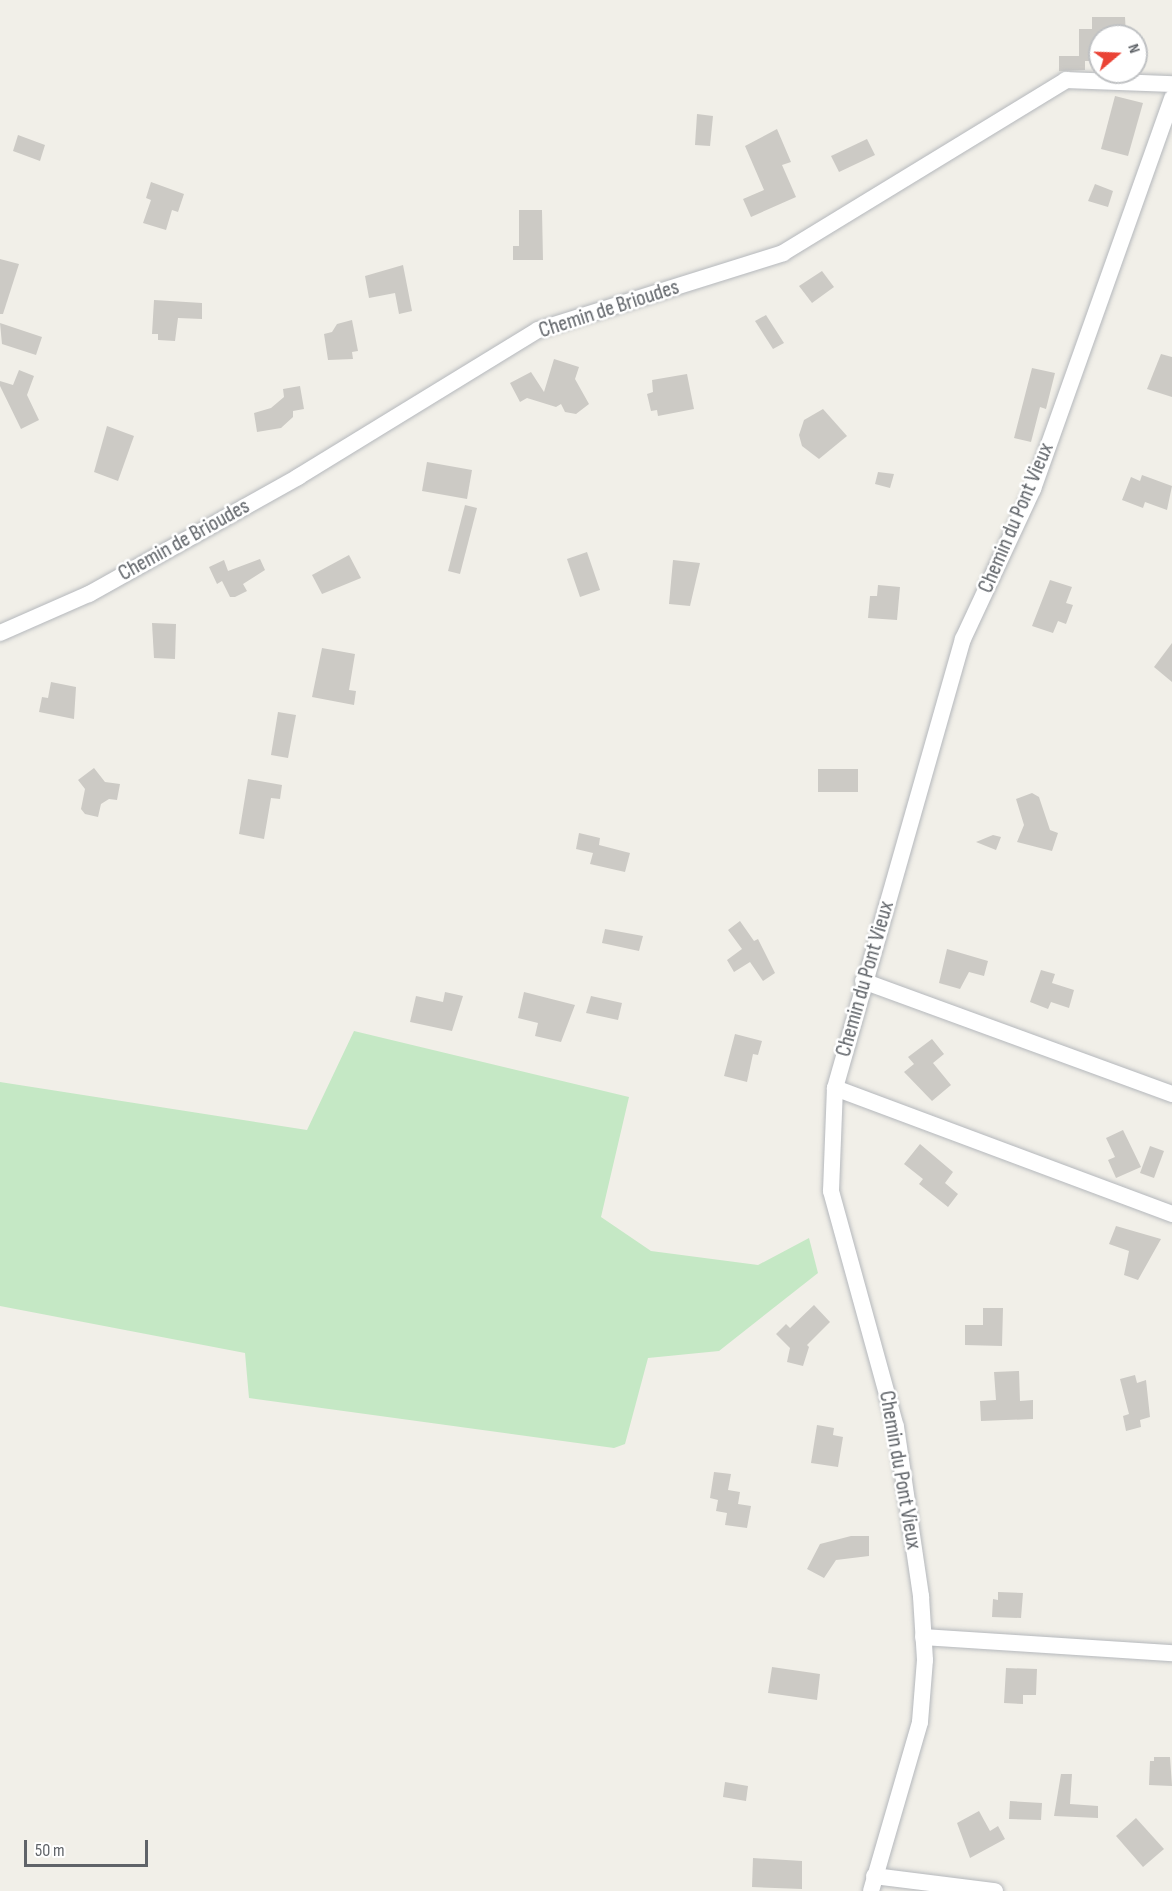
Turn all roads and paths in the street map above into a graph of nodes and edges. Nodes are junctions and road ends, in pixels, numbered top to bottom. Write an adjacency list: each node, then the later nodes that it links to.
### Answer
1 (1172, 84): 3 (street, Chemin de Brioudes)
2 (1172, 98): 4 (street, Chemin du Pont Vieux)
3 (0, 633)
4 (863, 981): 5 (street, Chemin du Pont Vieux); 6 (street)
5 (835, 1088): 7 (street); 8 (street, Chemin du Pont Vieux)
6 (1172, 1094)
7 (1172, 1214)
8 (923, 1637): 9 (street); 10 (street, Chemin du Pont Vieux)
9 (1172, 1653)
10 (873, 1884): 11 (street)
11 (995, 1891)

